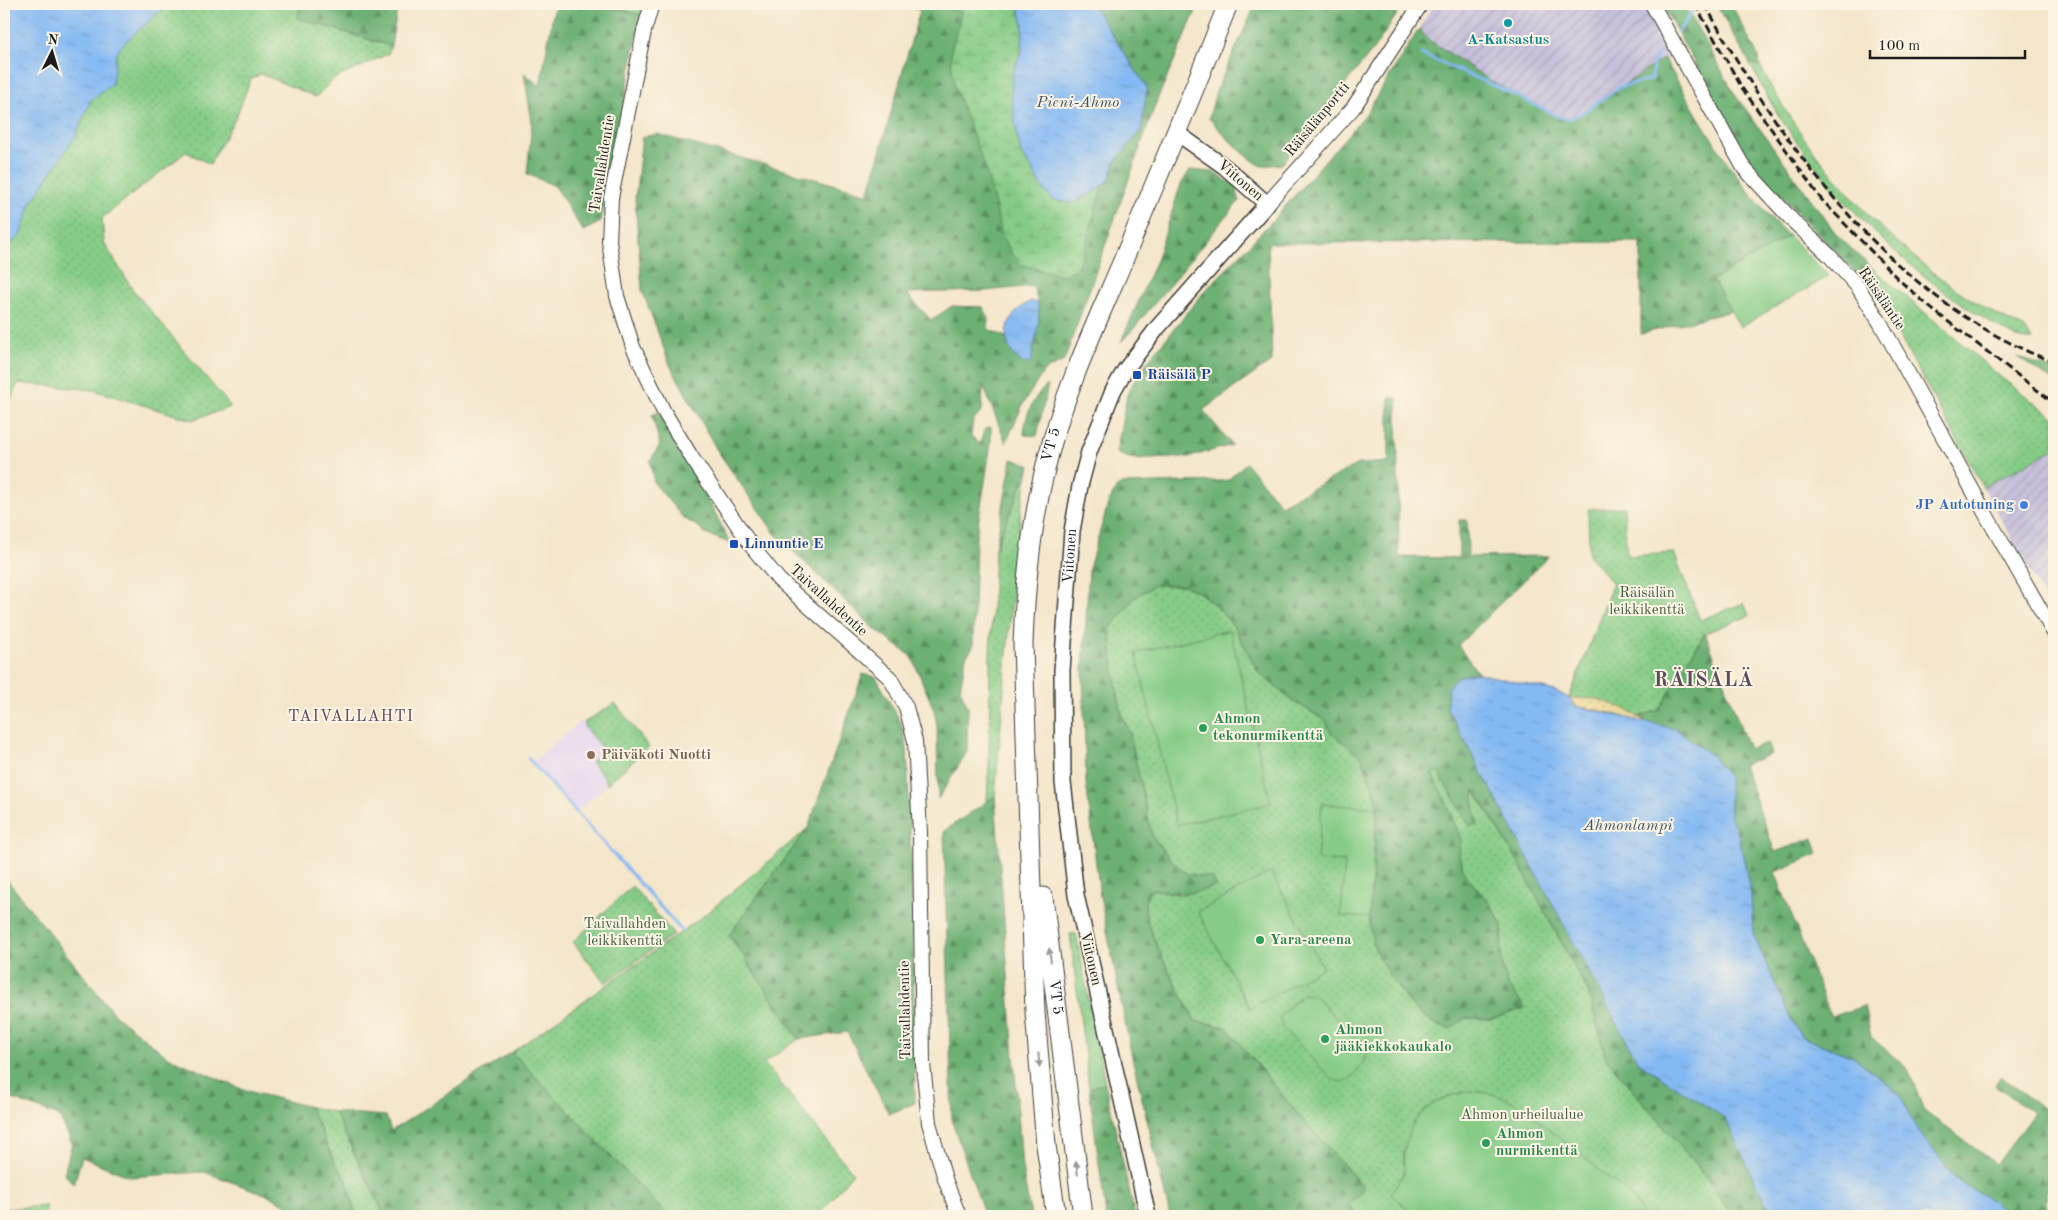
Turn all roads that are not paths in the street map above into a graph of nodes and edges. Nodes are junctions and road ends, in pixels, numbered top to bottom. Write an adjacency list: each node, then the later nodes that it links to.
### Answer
1 (652, 4): 9 (street, Taivallahdentie)
2 (1228, 4): 5 (highway)
3 (1421, 4): 6 (street, Räisälänportti)
4 (1652, 4): 7 (street, Räisäläntie)
5 (1177, 133): 6 (main road, Viitonen); 8 (highway, VT 5)
6 (1267, 204): 12 (main road, Viitonen)
7 (2054, 633)
8 (1028, 779): 10 (highway, VT 5, one-way to 10); 11 (highway, VT 5, one-way to 8)
9 (959, 1216)
10 (1056, 1216)
11 (1083, 1216)
12 (1148, 1216)

